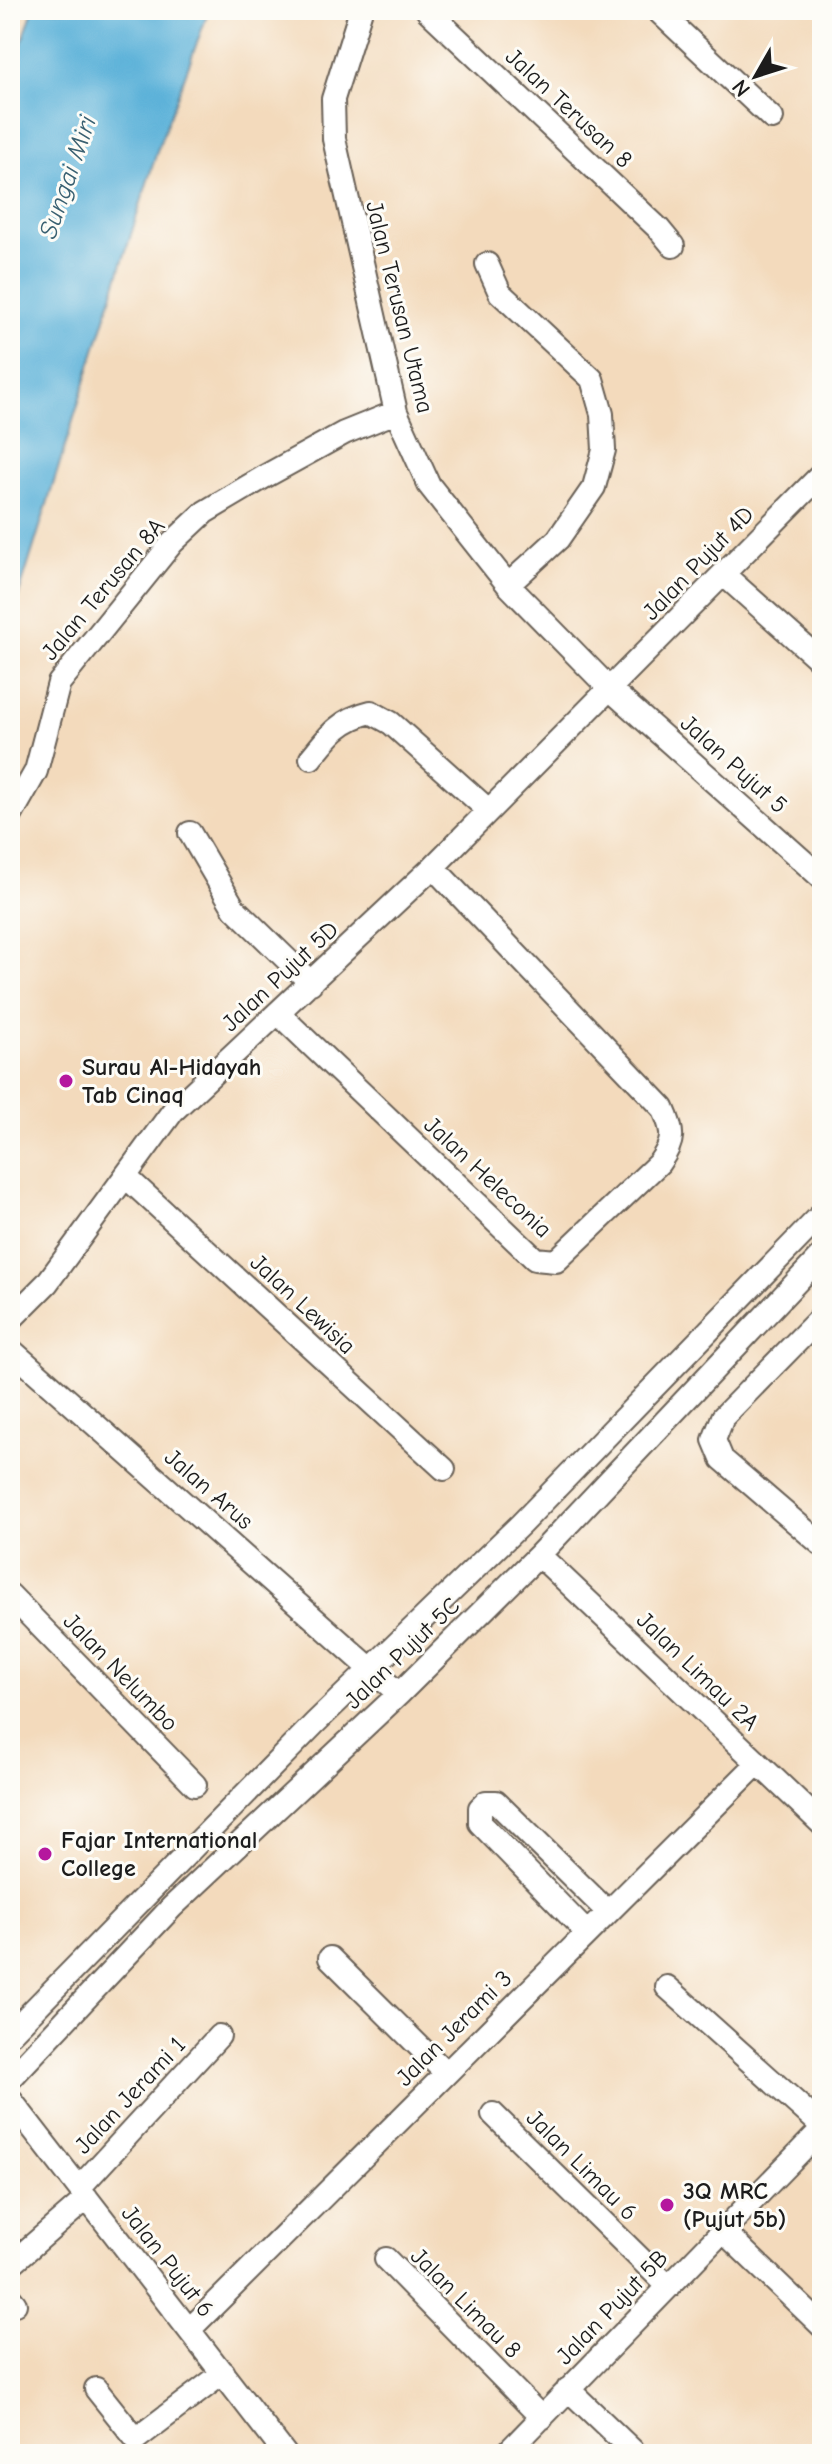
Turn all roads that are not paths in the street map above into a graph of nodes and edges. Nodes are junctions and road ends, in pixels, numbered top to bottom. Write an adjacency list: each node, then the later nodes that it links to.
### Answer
1 (361, 10): 7 (street, Jalan Terusan Utama)
2 (427, 10): 5 (street, Jalan Terusan 8)
3 (657, 10): 4 (street)
4 (772, 118)
5 (673, 246)
6 (487, 264): 10 (street)
7 (396, 412): 10 (street, Jalan Terusan Utama); 15 (street, Jalan Terusan 8A)
8 (822, 474): 9 (street, Jalan Pujut 4D)
9 (723, 574): 11 (street); 12 (street, Jalan Pujut 4D)
10 (508, 585): 12 (street, Jalan Terusan Utama)
11 (822, 662)
12 (611, 690): 14 (street, Jalan Pujut 5D); 18 (street, Jalan Pujut 5)
13 (311, 758): 14 (street)
14 (487, 809): 17 (street, Jalan Pujut 5D)
15 (10, 817)
16 (190, 833): 19 (street)
17 (433, 867): 19 (street, Jalan Pujut 5D); 20 (street, Jalan Heleconia)
18 (822, 878)
19 (311, 983): 20 (street, Jalan Pujut 5D)
20 (279, 1014): 21 (street, Jalan Pujut 5D)
21 (126, 1177): 25 (street, Jalan Pujut 5D); 27 (street, Jalan Lewisia)
22 (822, 1214): 31 (street, Jalan Pujut 5C)
23 (822, 1255): 29 (street, Jalan Pujut 5C)
24 (822, 1316): 28 (street)
25 (10, 1320)
26 (10, 1349): 31 (street, Jalan Arus)
27 (444, 1469)
28 (822, 1545)
29 (539, 1555): 32 (street, Jalan Pujut 5C); 33 (street, Jalan Limau 2A)
30 (10, 1595): 34 (street, Jalan Nelumbo)
31 (373, 1668): 32 (street, Jalan Arus); 36 (street, Jalan Pujut 5C)
32 (399, 1694): 37 (street, Jalan Pujut 5C)
33 (758, 1763): 35 (street, Jalan Limau 2A); 38 (street, Jalan Jerami 3)
34 (195, 1785)
35 (822, 1824)
36 (153, 1888): 37 (street); 42 (street, Jalan Pujut 5C)
37 (172, 1907): 45 (street, Jalan Pujut 5C)
38 (607, 1911): 39 (street, Jalan Jerami 3); 39 (street)
39 (586, 1932): 44 (street, Jalan Jerami 3)
40 (330, 1958): 44 (street)
41 (667, 1987): 48 (street)
42 (10, 2034)
43 (219, 2036): 49 (street, Jalan Jerami 1)
44 (445, 2072): 55 (street, Jalan Jerami 3)
45 (10, 2079)
46 (10, 2099): 49 (street, Jalan Pujut 6)
47 (493, 2114): 53 (street, Jalan Limau 6)
48 (822, 2127): 50 (street, Jalan Pujut 5B)
49 (83, 2193): 52 (street, Jalan Jerami 1); 55 (street, Jalan Pujut 6)
50 (723, 2231): 53 (street, Jalan Pujut 5B); 54 (street)
51 (386, 2259): 59 (street, Jalan Limau 8)
52 (10, 2265)
53 (668, 2286): 58 (street, Jalan Pujut 5B)
54 (822, 2326)
55 (189, 2330): 56 (street, Jalan Pujut 6)
56 (223, 2373): 60 (street); 61 (street, Jalan Pujut 6)
57 (96, 2389): 60 (street)
58 (568, 2389): 59 (street, Jalan Pujut 5B); 63 (street)
59 (542, 2418): 62 (street, Jalan Pujut 5B)
60 (141, 2447)
61 (285, 2454)
62 (506, 2454)
63 (636, 2454)

